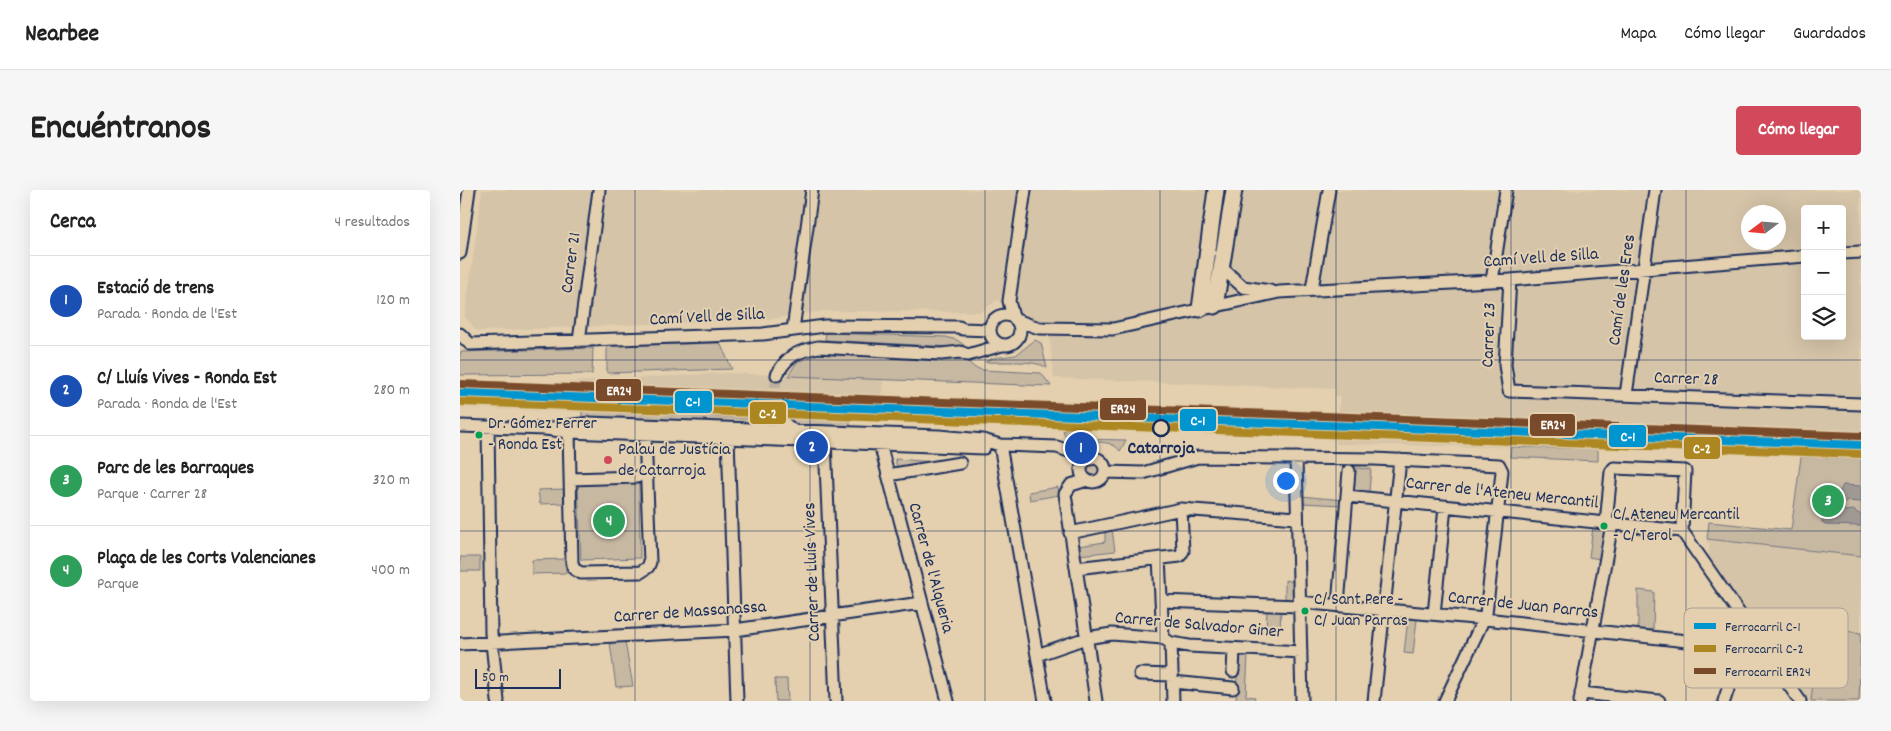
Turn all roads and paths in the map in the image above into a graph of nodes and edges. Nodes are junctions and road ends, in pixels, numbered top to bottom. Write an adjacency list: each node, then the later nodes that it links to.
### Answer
1 (469, 190): 11 (street)
2 (600, 190): 27 (street, Carrer 21)
3 (812, 190): 24 (street)
4 (1025, 190): 21 (street)
5 (1216, 190): 20 (street)
6 (1234, 190): 14 (street)
7 (1330, 190): 18 (street)
8 (1506, 190): 17 (street, Carrer 23)
9 (1655, 190): 15 (street, Camí de les Eres)
10 (1861, 252): 12 (street)
11 (460, 253)
12 (1846, 253)
13 (1801, 256): 15 (street, Camí Vell de Silla)
14 (1221, 266): 19 (street, Camí Vell de Silla); 20 (street)
15 (1644, 269): 16 (street, Camí Vell de Silla); 32 (street, Camí de les Eres)
16 (1510, 280): 17 (street, Camí Vell de Silla); 31 (street, Carrer 23)
17 (1492, 281): 18 (street, Camí Vell de Silla)
18 (1312, 289): 19 (street, Camí Vell de Silla)
19 (1279, 292): 20 (street, Camí Vell de Silla)
20 (1207, 308): 23 (street, Camí Vell de Silla)
21 (1015, 319): 22 (street); 23 (street, Camí Vell de Silla); 26 (street)
22 (991, 328): 24 (street, Camí Vell de Silla); 28 (street); 29 (street)
23 (1039, 328): 26 (street, Camí Vell de Silla)
24 (793, 330): 27 (street, Camí Vell de Silla)
25 (460, 334): 27 (street, Camí Vell de Silla)
26 (1018, 338): 28 (street)
27 (579, 341)
28 (1002, 345): 29 (street)
29 (960, 352): 30 (street)
30 (777, 375)
31 (1509, 391): 32 (street, Carrer 28)
32 (1626, 395): 33 (street, Carrer 28)
33 (1861, 404)
34 (766, 419): 39 (street)
35 (779, 419): 40 (street)
36 (460, 426): 37 (street)
37 (488, 427): 38 (street); 84 (street)
38 (545, 428): 39 (street); 41 (street)
39 (750, 429): 40 (street)
40 (794, 431): 46 (street)
41 (569, 432): 42 (street); 57 (street)
42 (645, 435): 43 (street); 57 (street)
43 (728, 438): 44 (street); 79 (street)
44 (825, 441): 45 (street); 77 (street, Carrer de Lluís Vives)
45 (880, 444): 46 (street); 55 (street, Carrer de l'Alqueria)
46 (1000, 445): 47 (street); 88 (street)
47 (1057, 447): 49 (street); 52 (street)
48 (1296, 458): 50 (street); 54 (street); 64 (street)
49 (1091, 459): 52 (street); 54 (street)
50 (1400, 460): 60 (street); 63 (street)
51 (960, 464): 55 (street)
52 (1082, 468): 58 (street)
53 (1349, 471): 59 (street)
54 (1105, 472): 58 (street)
55 (888, 475): 71 (street, Carrer de l'Alqueria)
56 (637, 477): 57 (street)
57 (570, 479)
58 (1087, 480): 67 (street)
59 (1347, 496): 60 (street, Carrer de l'Ateneu Mercantil); 73 (street)
60 (1396, 501): 61 (street, Carrer de l'Ateneu Mercantil); 75 (street)
61 (1446, 506): 63 (street, Carrer de l'Ateneu Mercantil); 76 (street)
62 (1181, 509): 64 (street); 67 (street); 68 (street)
63 (1498, 512): 65 (street, Carrer de l'Ateneu Mercantil); 78 (street)
64 (1296, 518): 72 (street)
65 (1609, 524): 66 (street, Carrer de l'Ateneu Mercantil); 66 (street); 80 (street)
66 (1682, 531): 74 (street)
67 (1070, 533): 69 (street)
68 (1159, 558): 69 (street); 70 (street)
69 (1076, 568): 81 (street)
70 (1161, 601): 72 (street, Carrer de Juan Parras); 82 (street)
71 (921, 603): 77 (street, Carrer de Massanassa); 99 (street, Carrer de l'Alqueria)
72 (1299, 604): 73 (street, Carrer de Juan Parras); 87 (street)
73 (1338, 605): 75 (street, Carrer de Juan Parras)
74 (1735, 608)
75 (1384, 610): 76 (street, Carrer de Juan Parras); 104 (street)
76 (1434, 614): 78 (street, Carrer de Juan Parras)
77 (833, 616): 79 (street, Carrer de Massanassa); 98 (street, Carrer de Lluís Vives)
78 (1485, 619): 80 (street, Carrer de Juan Parras); 105 (street)
79 (735, 630): 84 (street, Carrer de Massanassa); 97 (street)
80 (1592, 631): 83 (street, Carrer de Juan Parras); 95 (street)
81 (1086, 638): 82 (street, Carrer de Salvador Giner); 88 (street, Carrer de Salvador Giner); 101 (street)
82 (1167, 641): 86 (street, Carrer de Salvador Giner); 91 (street)
83 (1684, 641)
84 (491, 642): 85 (street, Carrer de Massanassa); 96 (street)
85 (460, 644)
86 (1234, 650): 87 (street, Carrer de Salvador Giner); 89 (street)
87 (1301, 652): 103 (street)
88 (1037, 655): 100 (street)
89 (1233, 671)
90 (1140, 674): 91 (street)
91 (1173, 678): 92 (street); 102 (street)
92 (1233, 688)
93 (1728, 688): 107 (street)
94 (1791, 688): 108 (street)
95 (1580, 697): 106 (street)
96 (498, 701)
97 (737, 701)
98 (836, 701)
99 (948, 701)
100 (1045, 701)
101 (1096, 701)
102 (1173, 701)
103 (1302, 701)
104 (1374, 701)
105 (1445, 701)
106 (1660, 701)
107 (1724, 701)
108 (1800, 701)

